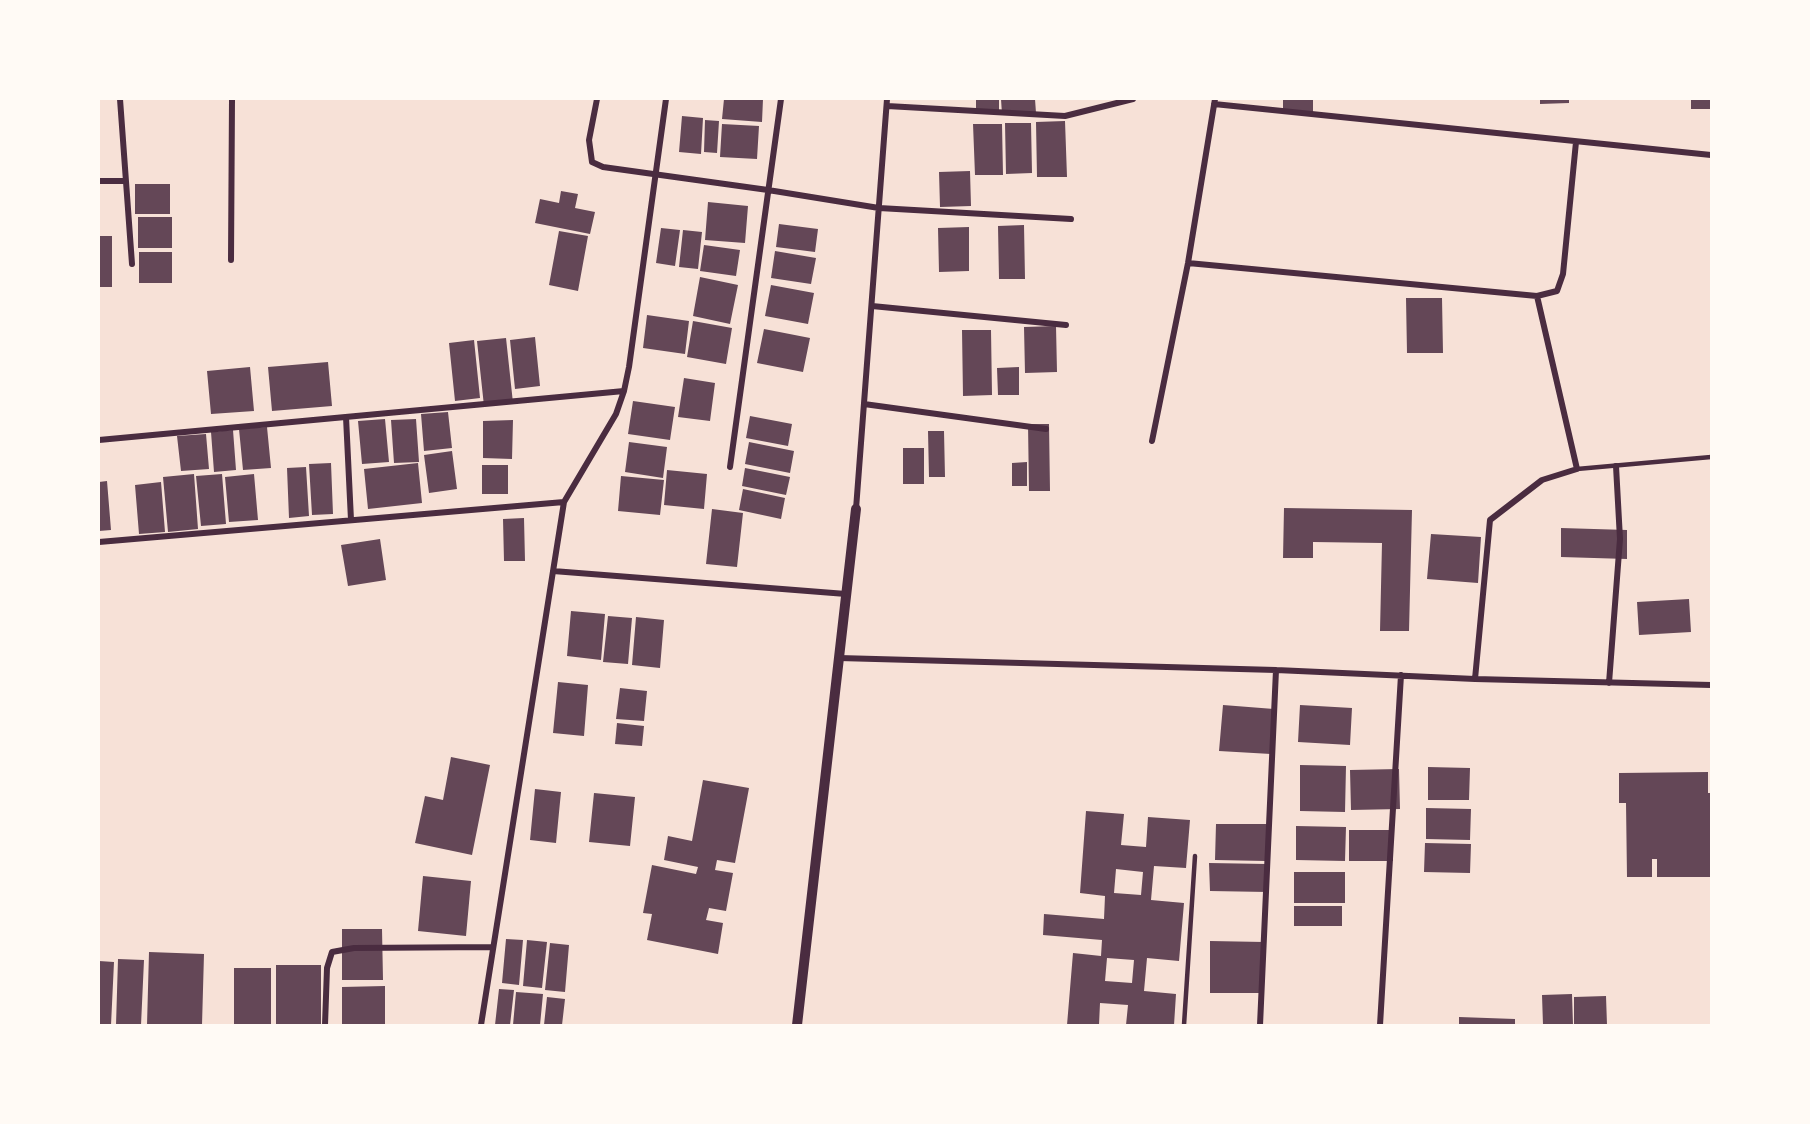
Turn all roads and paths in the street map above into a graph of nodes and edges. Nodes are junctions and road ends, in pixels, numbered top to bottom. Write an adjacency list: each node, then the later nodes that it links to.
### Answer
1 (120, 99): 14 (street)
2 (232, 99): 18 (street)
3 (597, 99): 12 (street)
4 (666, 99): 12 (street)
5 (782, 99): 15 (street)
6 (1133, 99): 8 (street)
7 (1215, 101): 10 (street); 19 (street)
8 (1111, 102): 9 (street)
9 (887, 103): 16 (street)
10 (1576, 142): 11 (street); 21 (street)
11 (1711, 155)
12 (655, 175): 15 (street); 24 (street)
13 (99, 181): 14 (street)
14 (126, 182): 20 (street)
15 (768, 190): 16 (street); 32 (street)
16 (879, 208): 17 (street); 22 (street)
17 (1071, 219)
18 (231, 260)
19 (1188, 263): 21 (street); 29 (street)
20 (132, 264)
21 (1537, 296): 33 (street)
22 (872, 306): 23 (street); 25 (street)
23 (1066, 325)
24 (624, 391): 26 (street); 34 (street)
25 (864, 404): 27 (street); 35 (street)
26 (346, 417): 28 (street); 36 (street)
27 (1046, 429)
28 (99, 440)
29 (1152, 441)
30 (1711, 458): 31 (lane)
31 (1616, 466): 33 (lane); 44 (street)
32 (730, 467)
33 (1577, 470): 43 (street)
34 (564, 502): 36 (street); 38 (street)
35 (856, 510): 39 (street)
36 (351, 520): 37 (street)
37 (99, 542)
38 (553, 571): 39 (street); 47 (street)
39 (846, 594): 40 (street)
40 (839, 658): 41 (street); 50 (street)
41 (1276, 670): 42 (street); 52 (street)
42 (1401, 675): 43 (street); 53 (street)
43 (1475, 679): 44 (street)
44 (1608, 682): 45 (street)
45 (1711, 685)
46 (1195, 856): 51 (lane)
47 (493, 947): 48 (street); 49 (street)
48 (325, 1025)
49 (481, 1025)
50 (797, 1025)
51 (1184, 1025)
52 (1260, 1025)
53 (1380, 1025)

